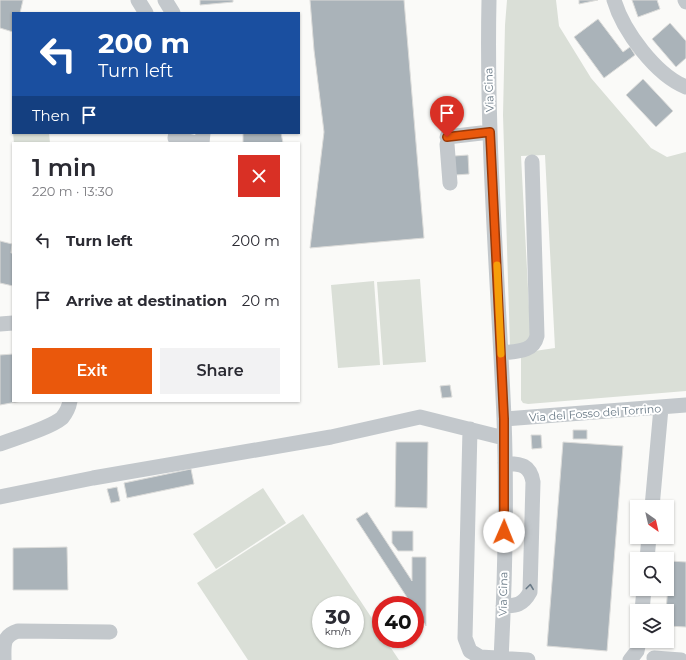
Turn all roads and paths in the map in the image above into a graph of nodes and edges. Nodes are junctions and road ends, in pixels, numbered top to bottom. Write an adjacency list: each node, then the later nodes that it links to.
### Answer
1 (138, 0): 5 (street)
2 (165, 0): 6 (street)
3 (489, 0): 8 (street, Via Cina)
4 (614, 0): 7 (street)
5 (145, 12)
6 (172, 12)
7 (686, 87)
8 (490, 132): 12 (street); 15 (street, Via Cina)
9 (176, 134): 10 (street)
10 (192, 142)
11 (532, 162): 15 (street)
12 (450, 183)
13 (12, 323): 14 (street)
14 (0, 324)
15 (501, 353): 19 (street, Via Cina)
16 (70, 402): 22 (street)
17 (686, 406): 18 (street, Via del Fosso del Torrino)
18 (661, 408): 19 (street, Via del Fosso del Torrino); 25 (street)
19 (504, 419): 21 (street, Via Cina)
20 (470, 429): 21 (street); 24 (street); 31 (street)
21 (504, 438): 23 (street, Via Cina)
22 (0, 444)
23 (505, 463): 26 (street, Via Cina); 26 (street, one-way to 23)
24 (0, 497)
25 (653, 500)
26 (503, 606): 31 (street, Via Cina)
27 (110, 632): 30 (street)
28 (638, 648): 33 (street)
29 (654, 658): 34 (street)
30 (4, 660)
31 (501, 660): 32 (street)
32 (528, 660)
33 (630, 660)
34 (681, 660)

